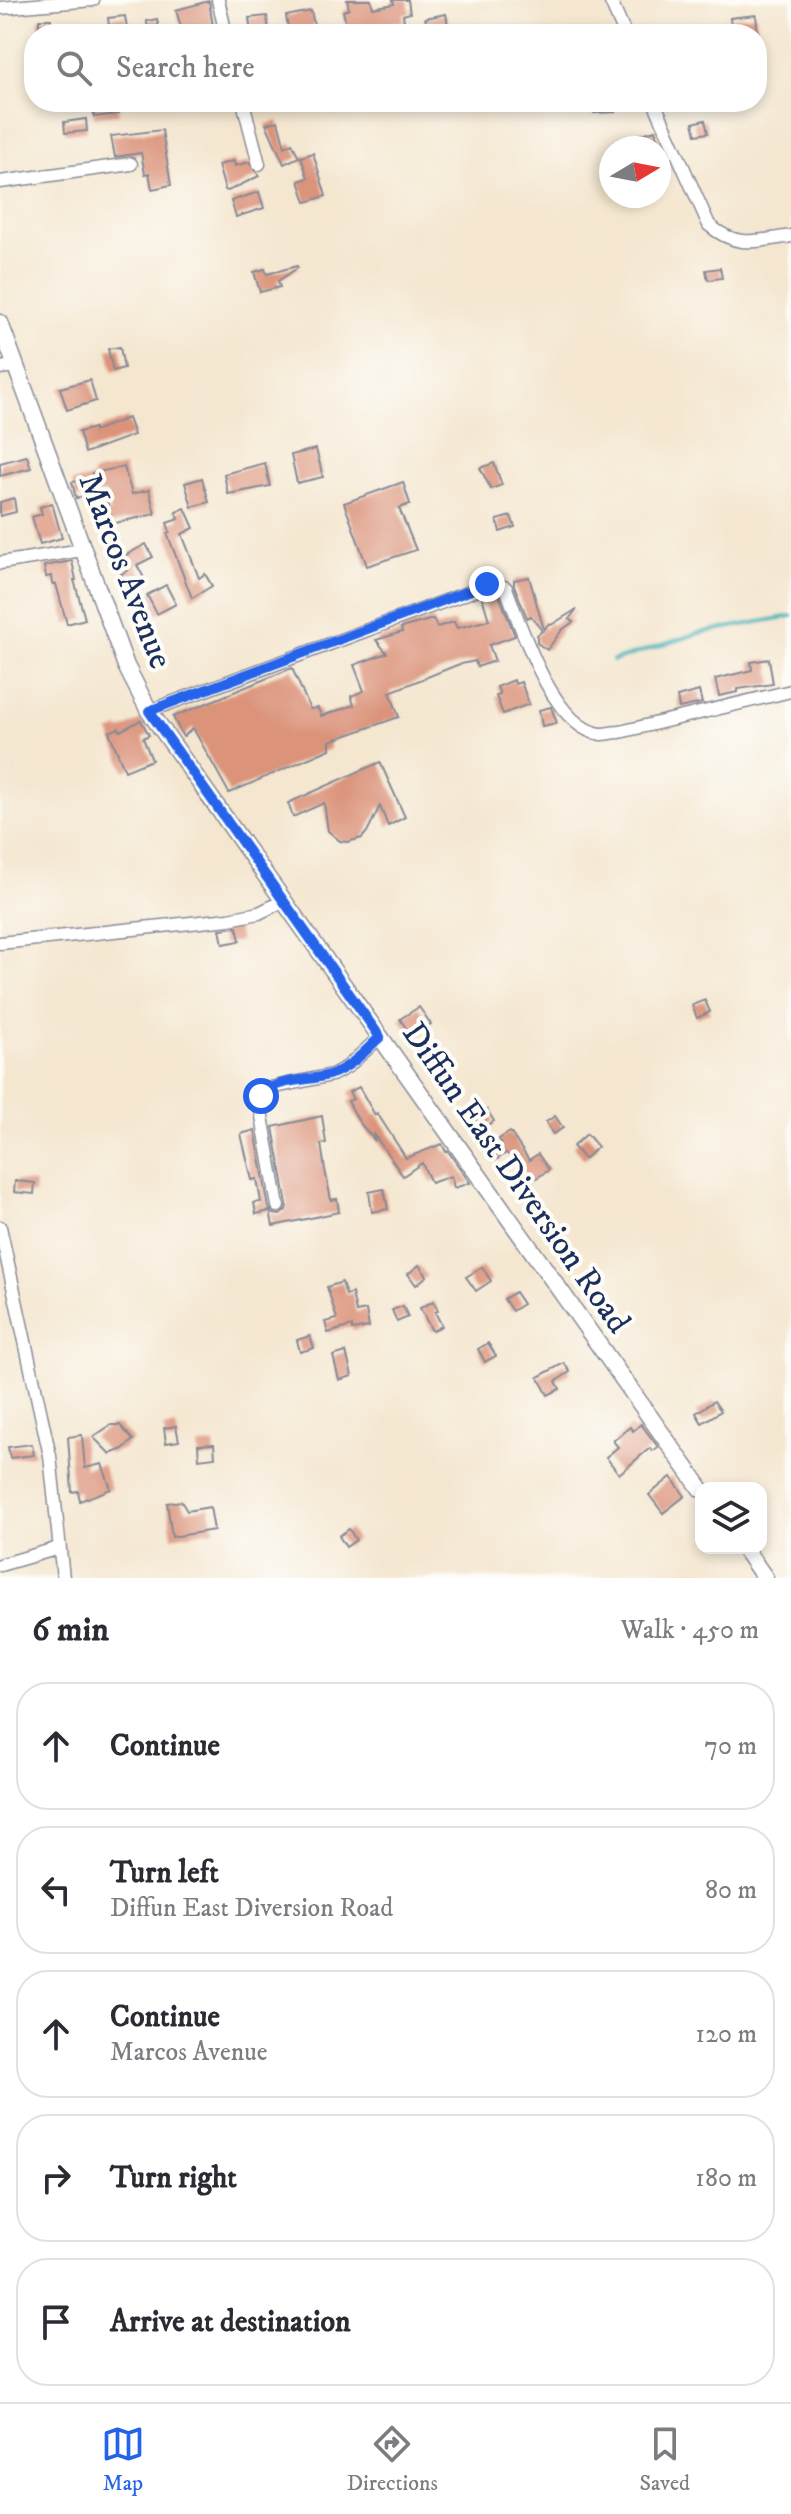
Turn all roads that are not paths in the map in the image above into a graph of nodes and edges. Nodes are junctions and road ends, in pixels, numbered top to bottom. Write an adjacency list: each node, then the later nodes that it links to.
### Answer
1 (93, 0): 4 (street)
2 (218, 0): 5 (street)
3 (610, 0): 6 (street)
4 (0, 8)
5 (224, 24)
6 (621, 24)
7 (246, 112): 10 (street)
8 (658, 112): 12 (street)
9 (131, 164): 11 (street)
10 (259, 164)
11 (0, 182)
12 (791, 236)
13 (0, 323): 14 (main road, Marcos Avenue)
14 (8, 367): 15 (main road, Marcos Avenue)
15 (82, 550): 16 (street); 18 (main road, Marcos Avenue)
16 (0, 563)
17 (791, 691): 18 (street)
18 (149, 711): 19 (main road, Marcos Avenue)
19 (283, 901): 20 (street); 21 (main road, Diffun East Diversion Road)
20 (0, 943)
21 (380, 1037): 22 (street); 24 (main road, Diffun East Diversion Road)
22 (278, 1206)
23 (0, 1227): 25 (street)
24 (696, 1482)
25 (59, 1548): 27 (street); 28 (street)
26 (748, 1554): 29 (main road)
27 (0, 1565)
28 (63, 1578)
29 (765, 1578)

